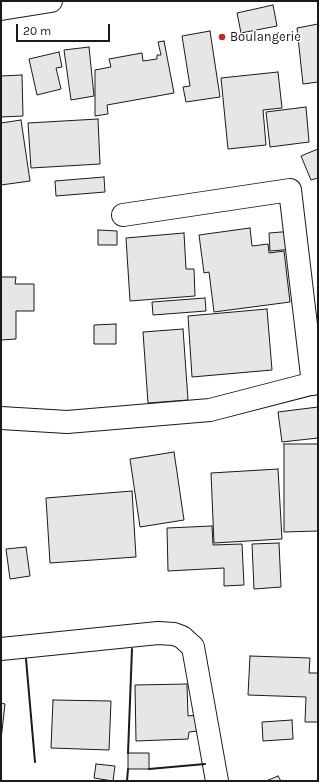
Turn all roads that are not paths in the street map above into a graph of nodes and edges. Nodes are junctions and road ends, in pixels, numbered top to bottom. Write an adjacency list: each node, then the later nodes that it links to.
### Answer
1 (51, 1): 2 (street)
2 (1, 9)
3 (123, 215): 4 (street)
4 (316, 383): 5 (street)
5 (1, 418)
6 (1, 649): 7 (street)
7 (217, 781)

